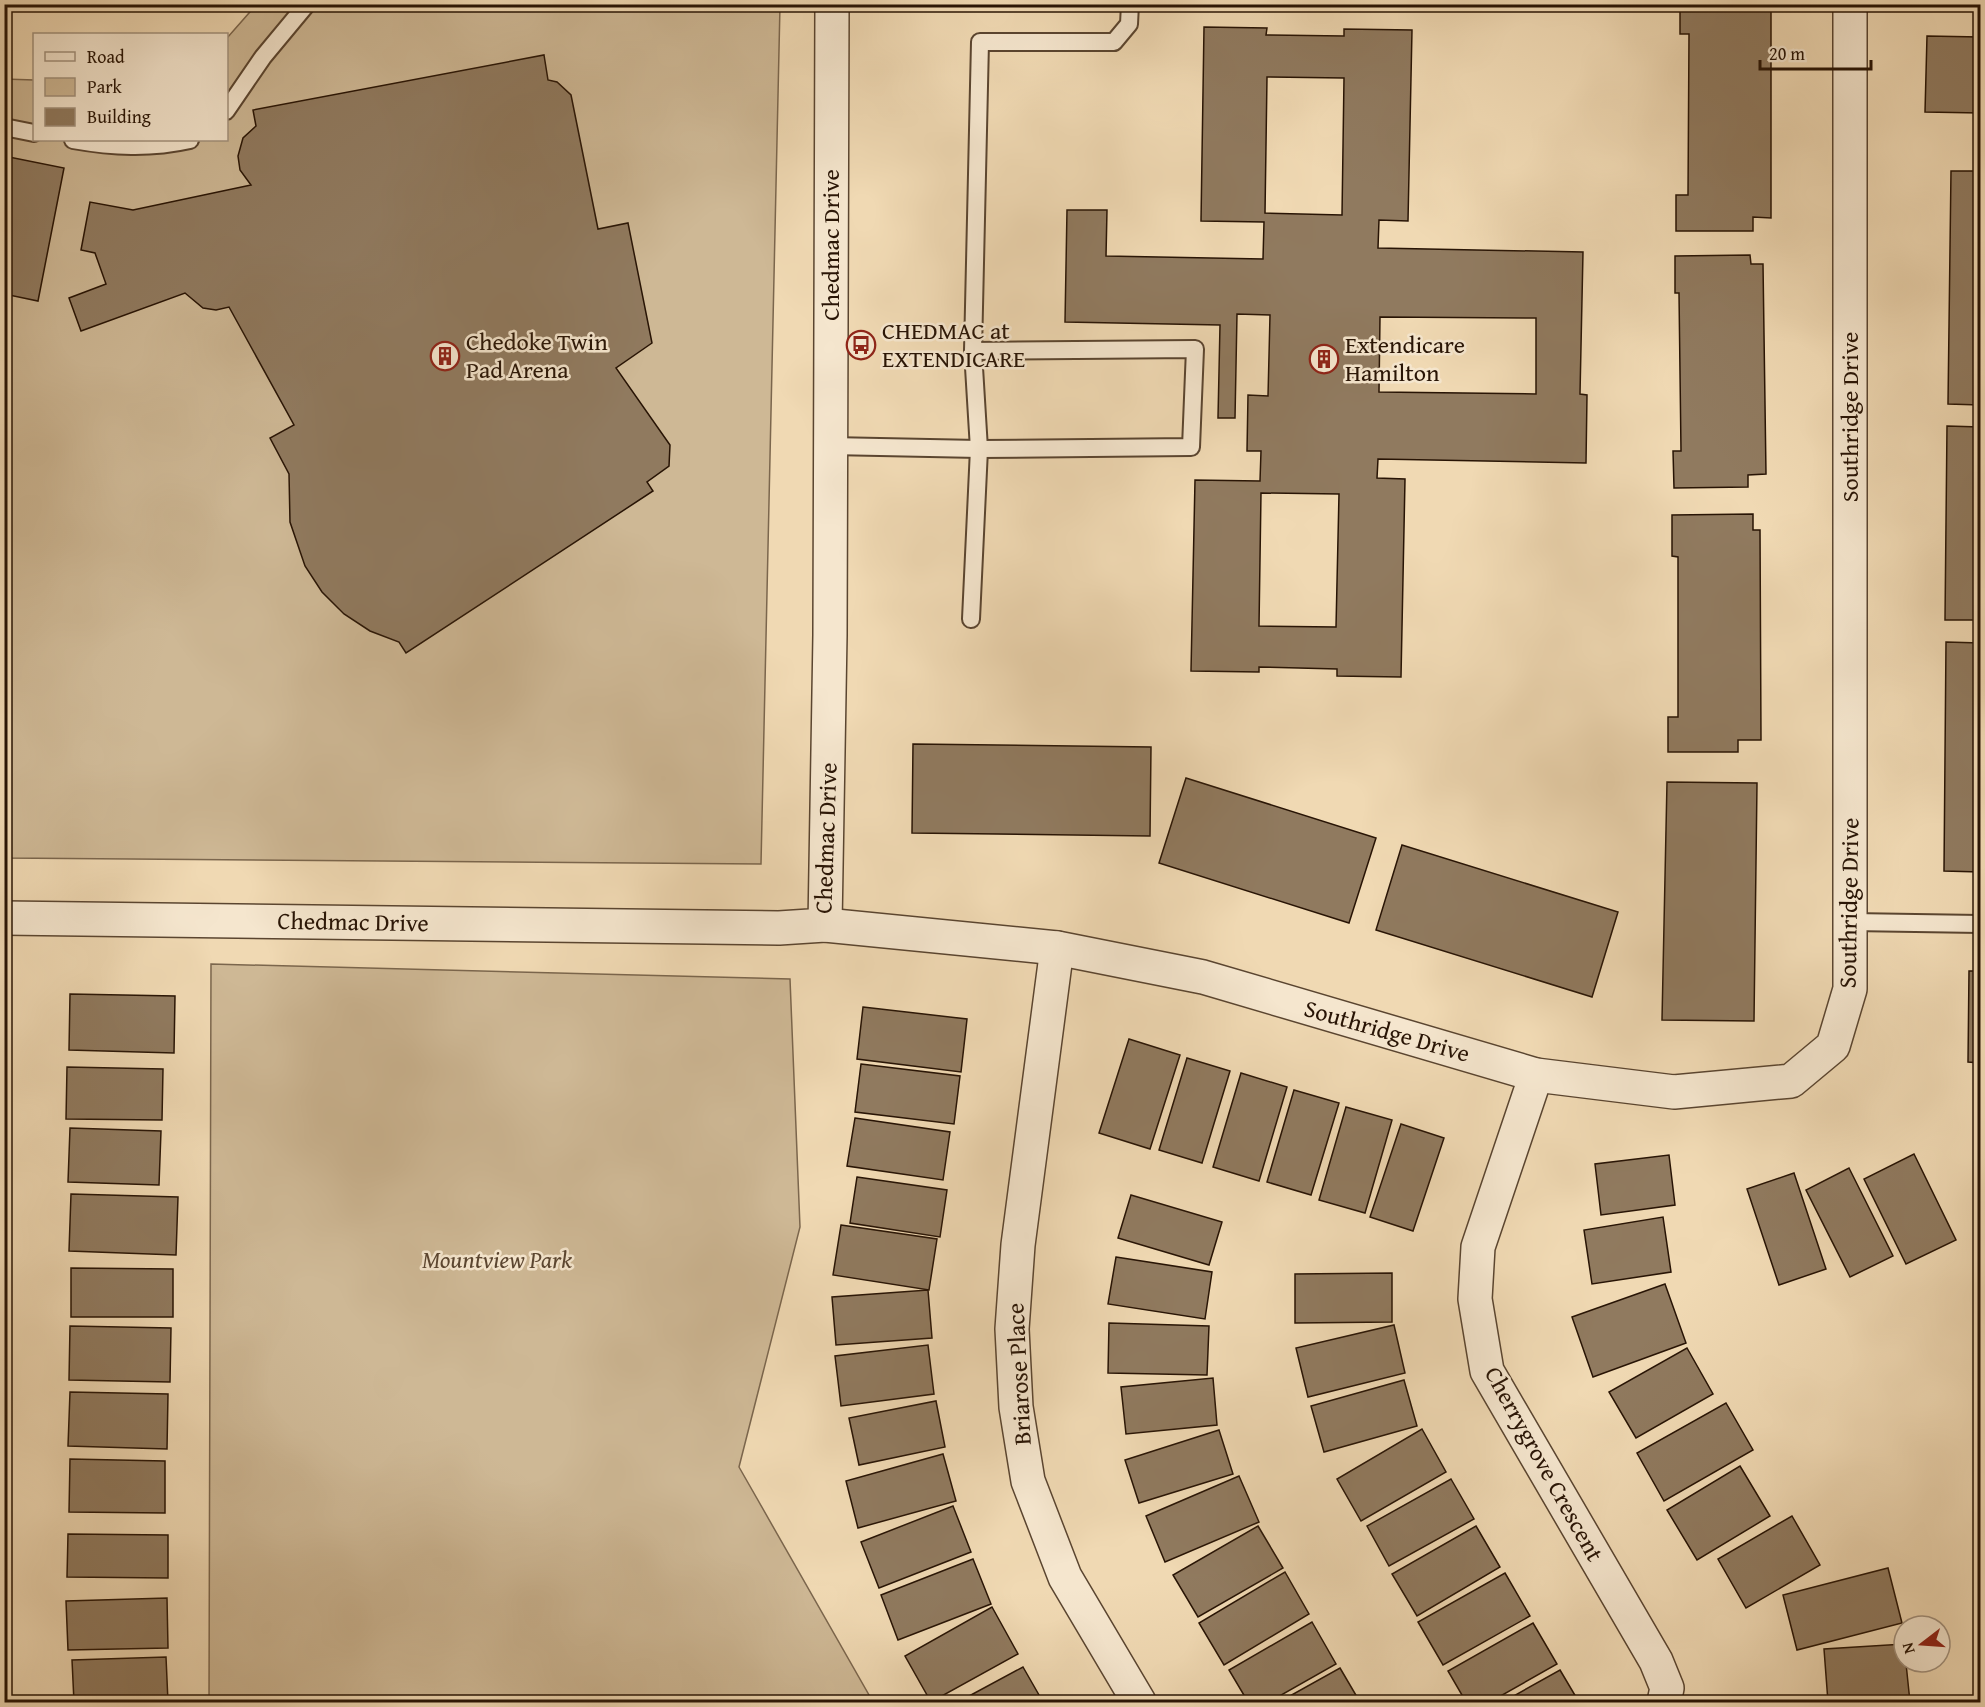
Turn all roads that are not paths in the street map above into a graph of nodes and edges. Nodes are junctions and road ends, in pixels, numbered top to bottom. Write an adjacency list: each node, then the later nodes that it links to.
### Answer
1 (307, 4): 5 (lane)
2 (832, 4): 11 (street, Chedmac Drive)
3 (1130, 4): 10 (lane)
4 (1850, 4): 15 (street, Southridge Drive)
5 (228, 108)
6 (4, 127): 7 (lane)
7 (33, 133)
8 (80, 141): 9 (lane)
9 (186, 141)
10 (974, 351): 12 (lane); 12 (lane)
11 (830, 446): 12 (lane); 17 (street, Chedmac Drive)
12 (979, 449): 13 (lane)
13 (971, 619)
14 (4, 918): 17 (street, Chedmac Drive)
15 (1851, 922): 16 (lane); 19 (street, Southridge Drive)
16 (1980, 924)
17 (825, 925): 18 (street, Southridge Drive)
18 (1057, 948): 19 (street, Southridge Drive); 20 (street, Briarose Place)
19 (1536, 1075): 21 (street, Cherrygrove Crescent)
20 (1139, 1702)
21 (1664, 1702)

